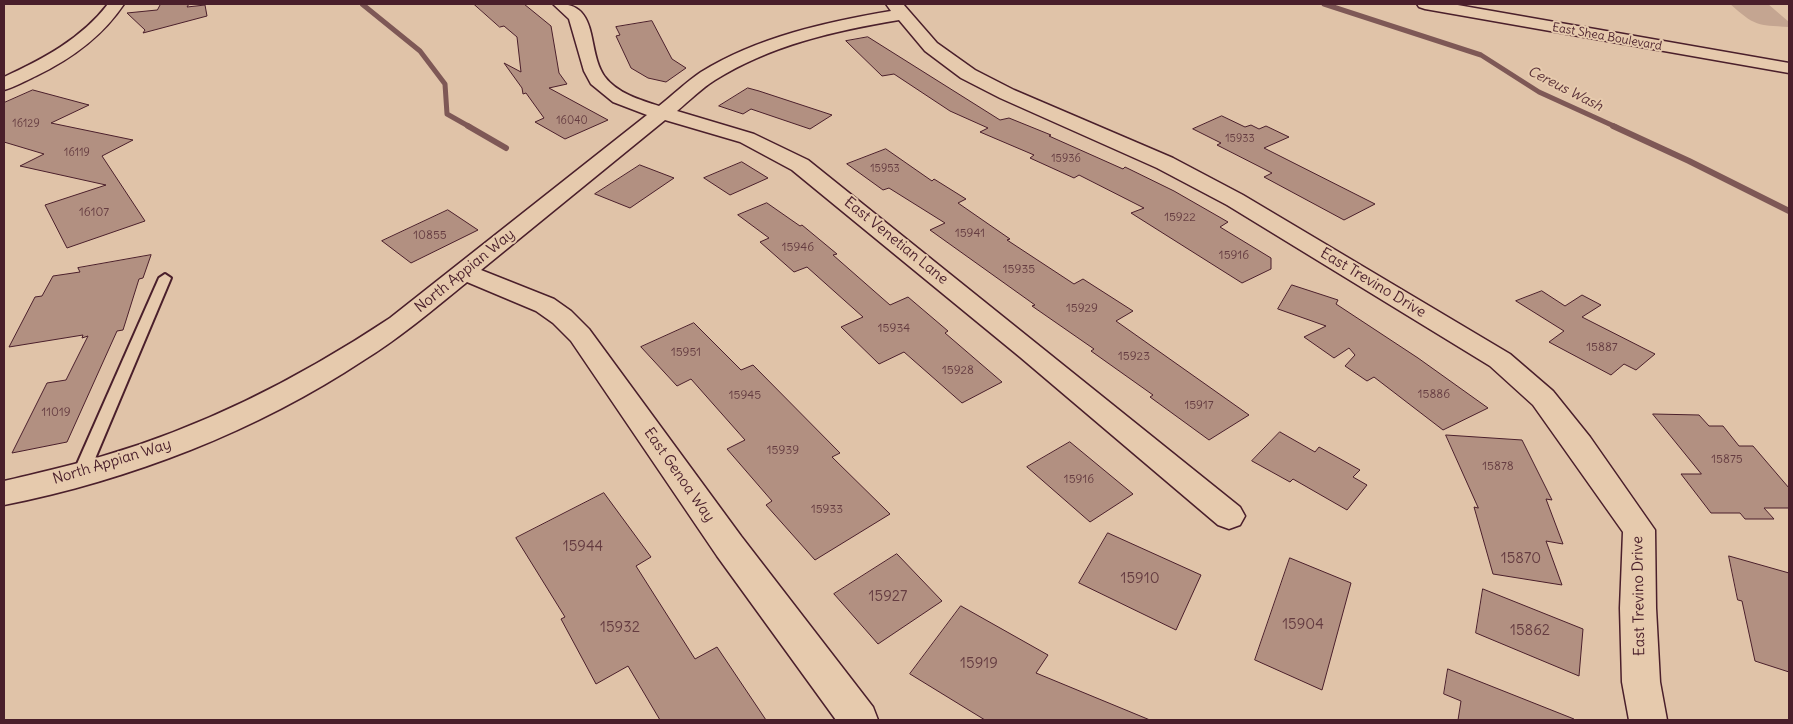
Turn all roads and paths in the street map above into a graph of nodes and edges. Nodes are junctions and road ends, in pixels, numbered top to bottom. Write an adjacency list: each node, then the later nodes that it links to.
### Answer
1 (116, 4): 8 (street)
2 (561, 4): 9 (street, East Venetian Lane)
3 (1425, 4): 7 (street, East Shea Boulevard)
4 (1478, 4): 6 (street, East Shea Boulevard)
5 (898, 9): 9 (street, North Appian Way); 16 (street, East Trevino Drive)
6 (1789, 56)
7 (1789, 68)
8 (4, 84)
9 (662, 113): 10 (street, North Appian Way); 14 (street, East Venetian Lane)
10 (464, 272): 12 (street, North Appian Way); 15 (street, East Genoa Way)
11 (165, 278): 12 (lane)
12 (81, 473): 13 (street, North Appian Way)
13 (4, 493)
14 (1229, 516)
15 (859, 720)
16 (1648, 720)

